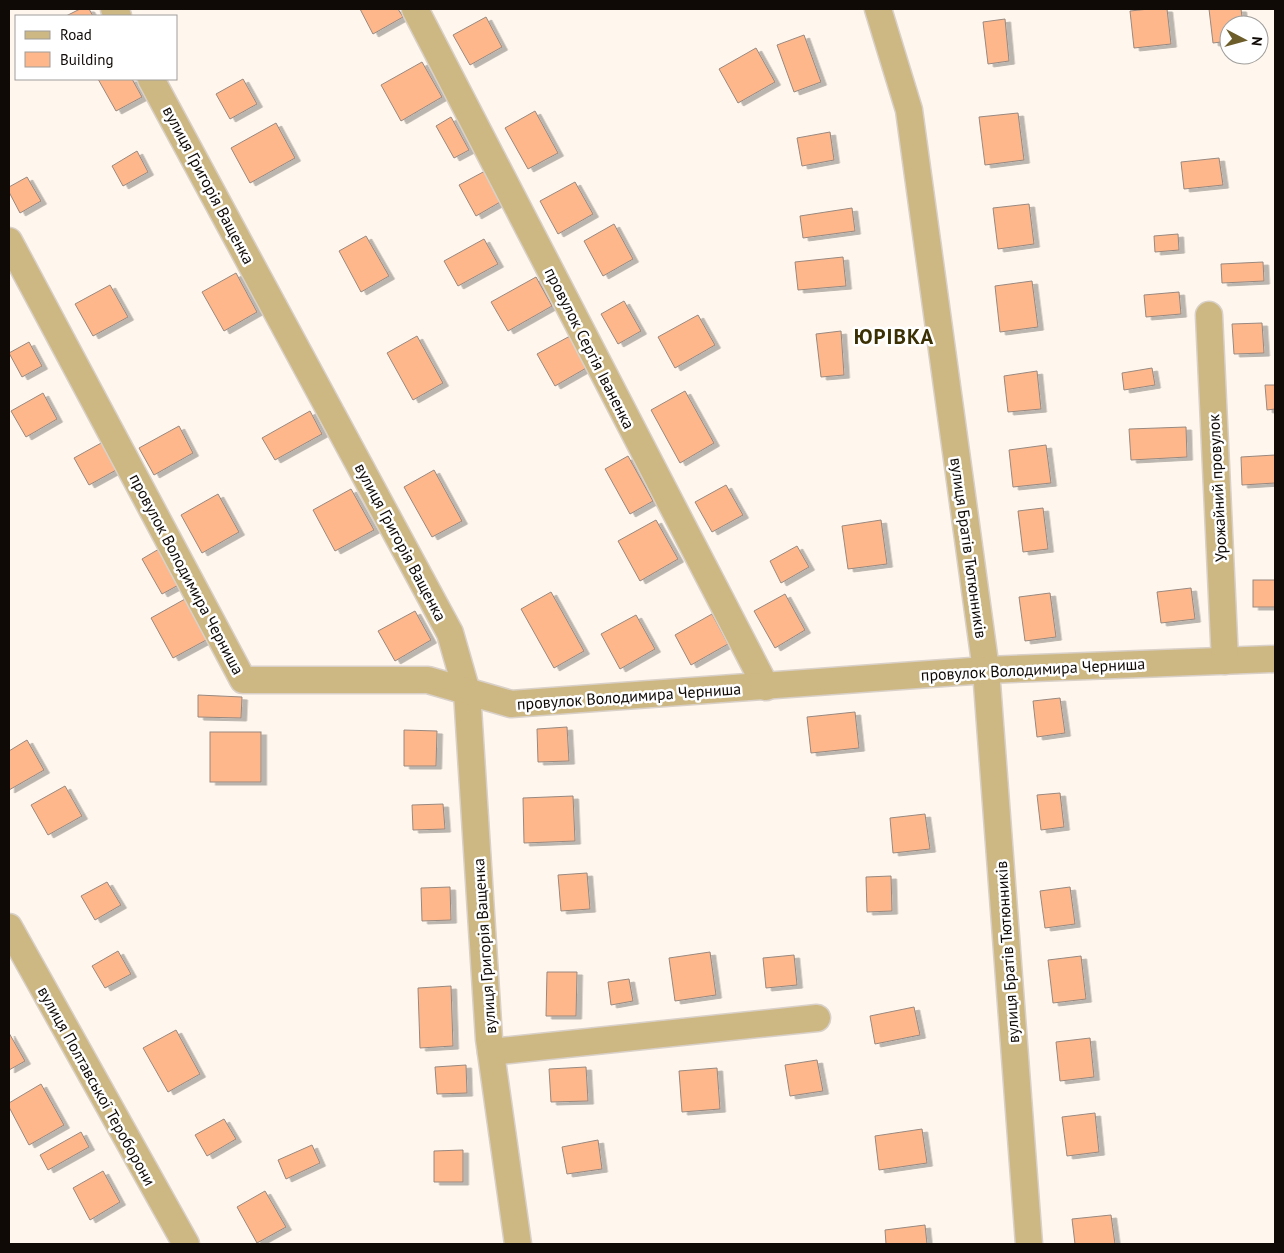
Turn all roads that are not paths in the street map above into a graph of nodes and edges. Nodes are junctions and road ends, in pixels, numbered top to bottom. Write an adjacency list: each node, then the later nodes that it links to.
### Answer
1 (415, 9): 9 (street, провулок Сергія Іваненка)
2 (878, 9): 8 (street, вулиця Братів Тютюнників)
3 (152, 80): 10 (street, вулиця Григорія Ващенка)
4 (9, 241): 10 (street, провулок Володимира Черниша)
5 (1209, 315): 7 (street, Урожайний провулок)
6 (1275, 659): 7 (street, провулок Володимира Черниша)
7 (1225, 661): 8 (street, провулок Володимира Черниша)
8 (986, 670): 9 (street, провулок Володимира Черниша); 16 (street, вулиця Братів Тютюнників)
9 (766, 687): 10 (street, провулок Володимира Черниша)
10 (467, 692): 13 (street, вулиця Григорія Ващенка)
11 (9, 927): 14 (street, вулиця Полтавської Тероборони)
12 (817, 1018): 13 (street, вулиця Григорія Ващенка)
13 (491, 1052): 15 (street, вулиця Григорія Ващенка)
14 (186, 1244)
15 (518, 1244)
16 (1029, 1244)

